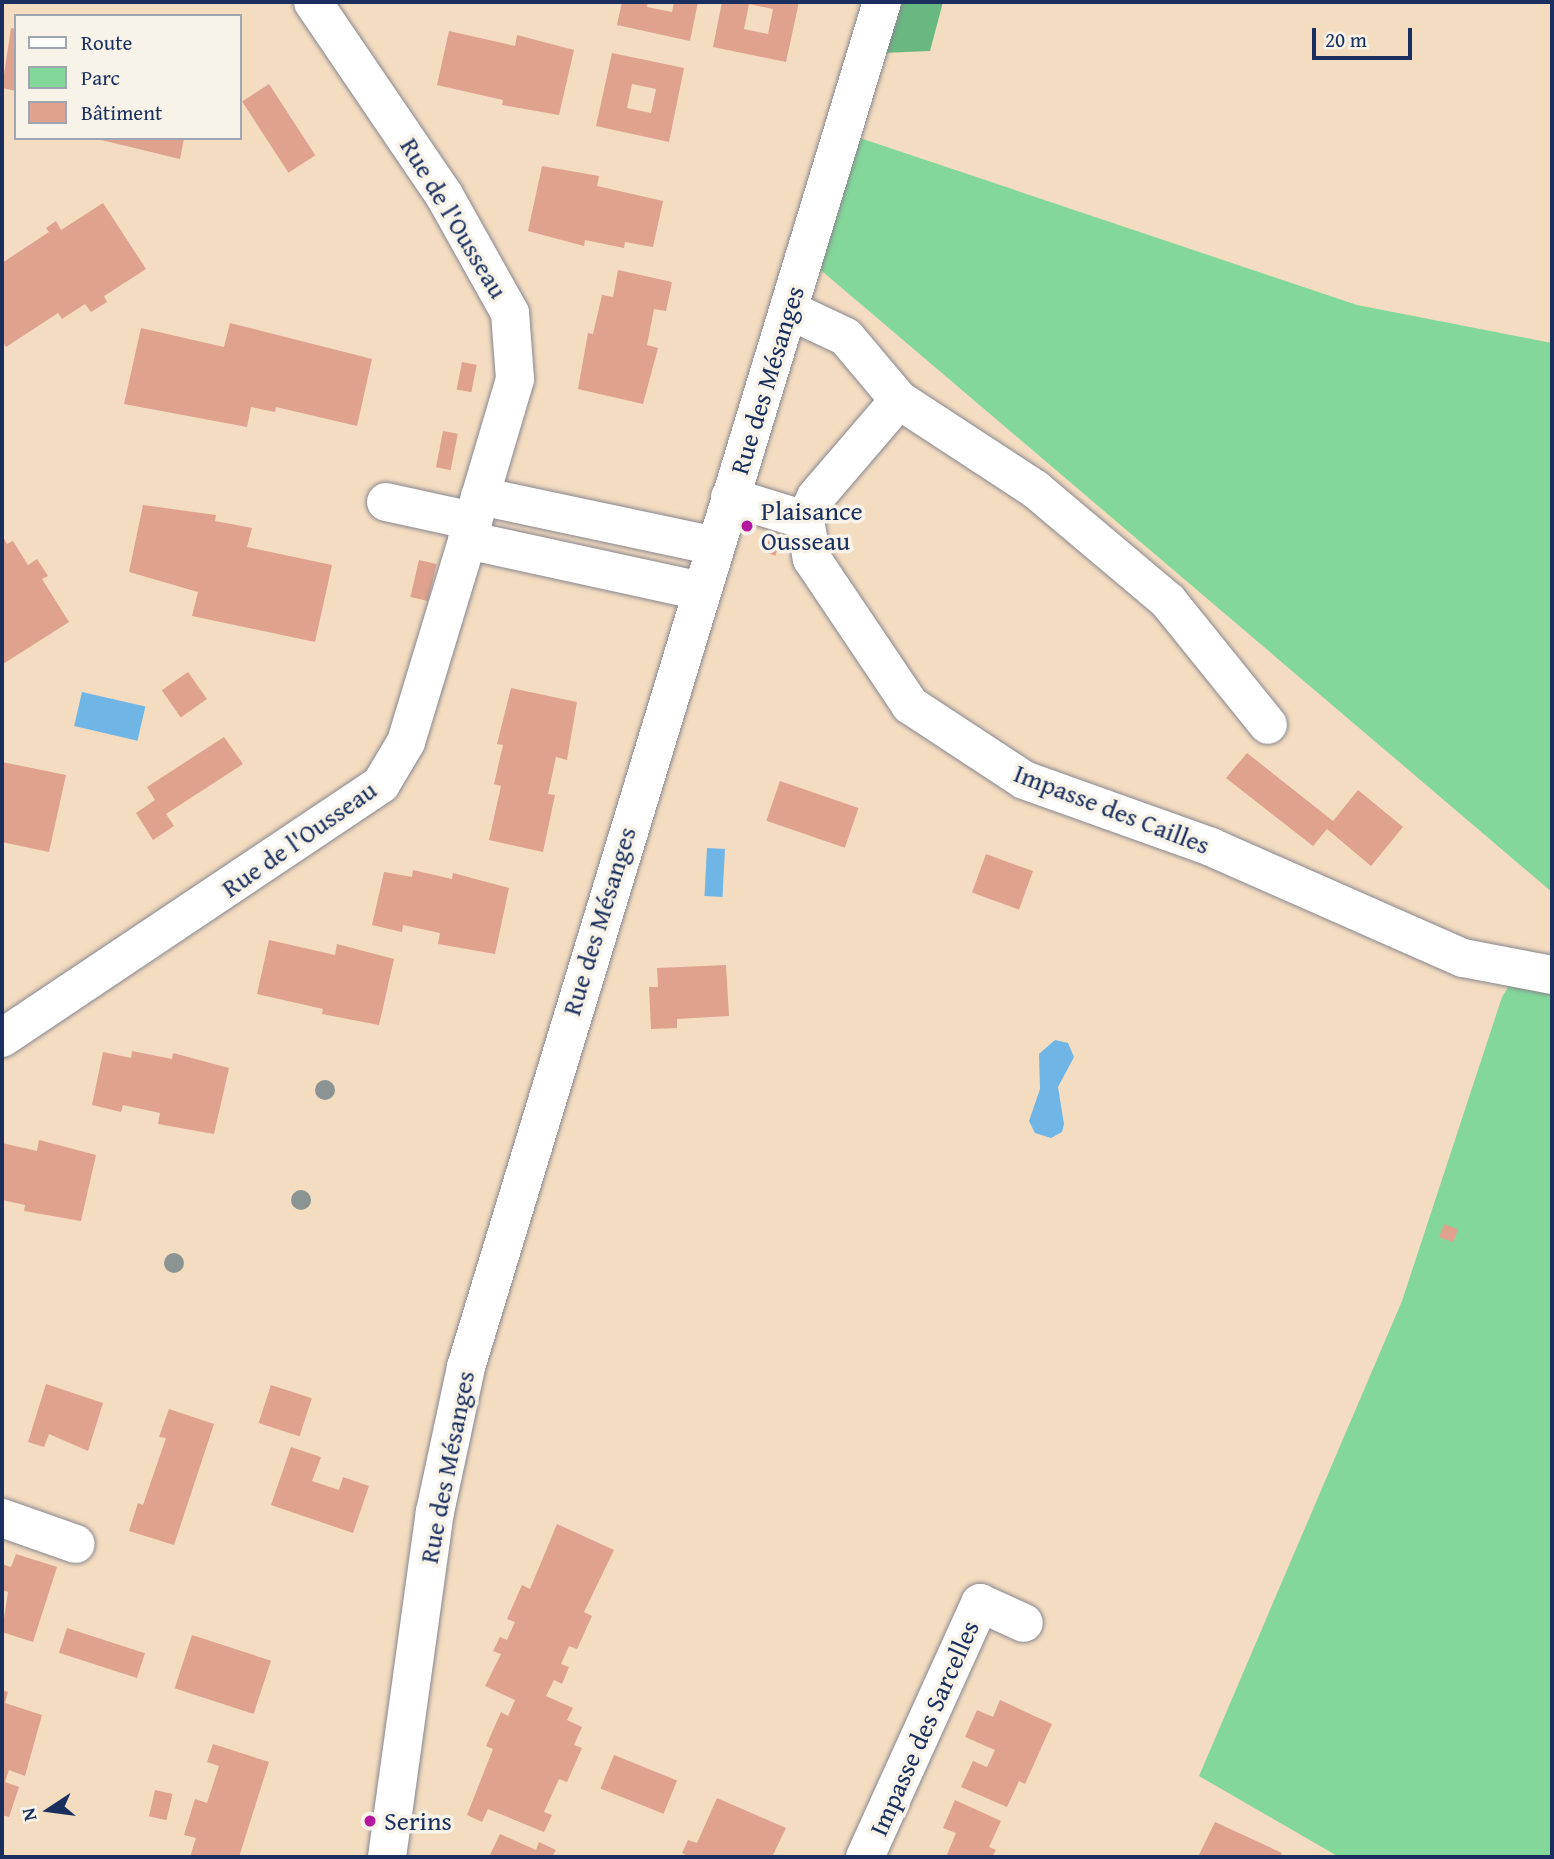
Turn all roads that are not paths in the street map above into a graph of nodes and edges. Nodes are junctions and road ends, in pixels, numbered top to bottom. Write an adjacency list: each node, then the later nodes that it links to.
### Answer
1 (313, 2): 8 (street, Rue de l'Ousseau)
2 (882, 2): 3 (street, Rue des Mésanges)
3 (789, 310): 4 (street); 5 (street, Rue des Mésanges)
4 (899, 400): 9 (street); 13 (street)
5 (730, 497): 9 (street); 10 (street, Rue des Mésanges)
6 (386, 502): 8 (street)
7 (561, 514): 8 (street); 10 (street); 11 (street)
8 (473, 519): 11 (street); 15 (street, Rue de l'Ousseau)
9 (805, 520): 14 (street, Impasse des Cailles)
10 (715, 546): 12 (street, Rue des Mésanges)
11 (551, 558): 12 (street)
12 (701, 591): 19 (street, Rue des Mésanges)
13 (1268, 725)
14 (1552, 975)
15 (2, 1038)
16 (2, 1518): 17 (street)
17 (76, 1544)
18 (1024, 1623): 20 (street, Impasse des Sarcelles)
19 (387, 1857)
20 (865, 1857)

